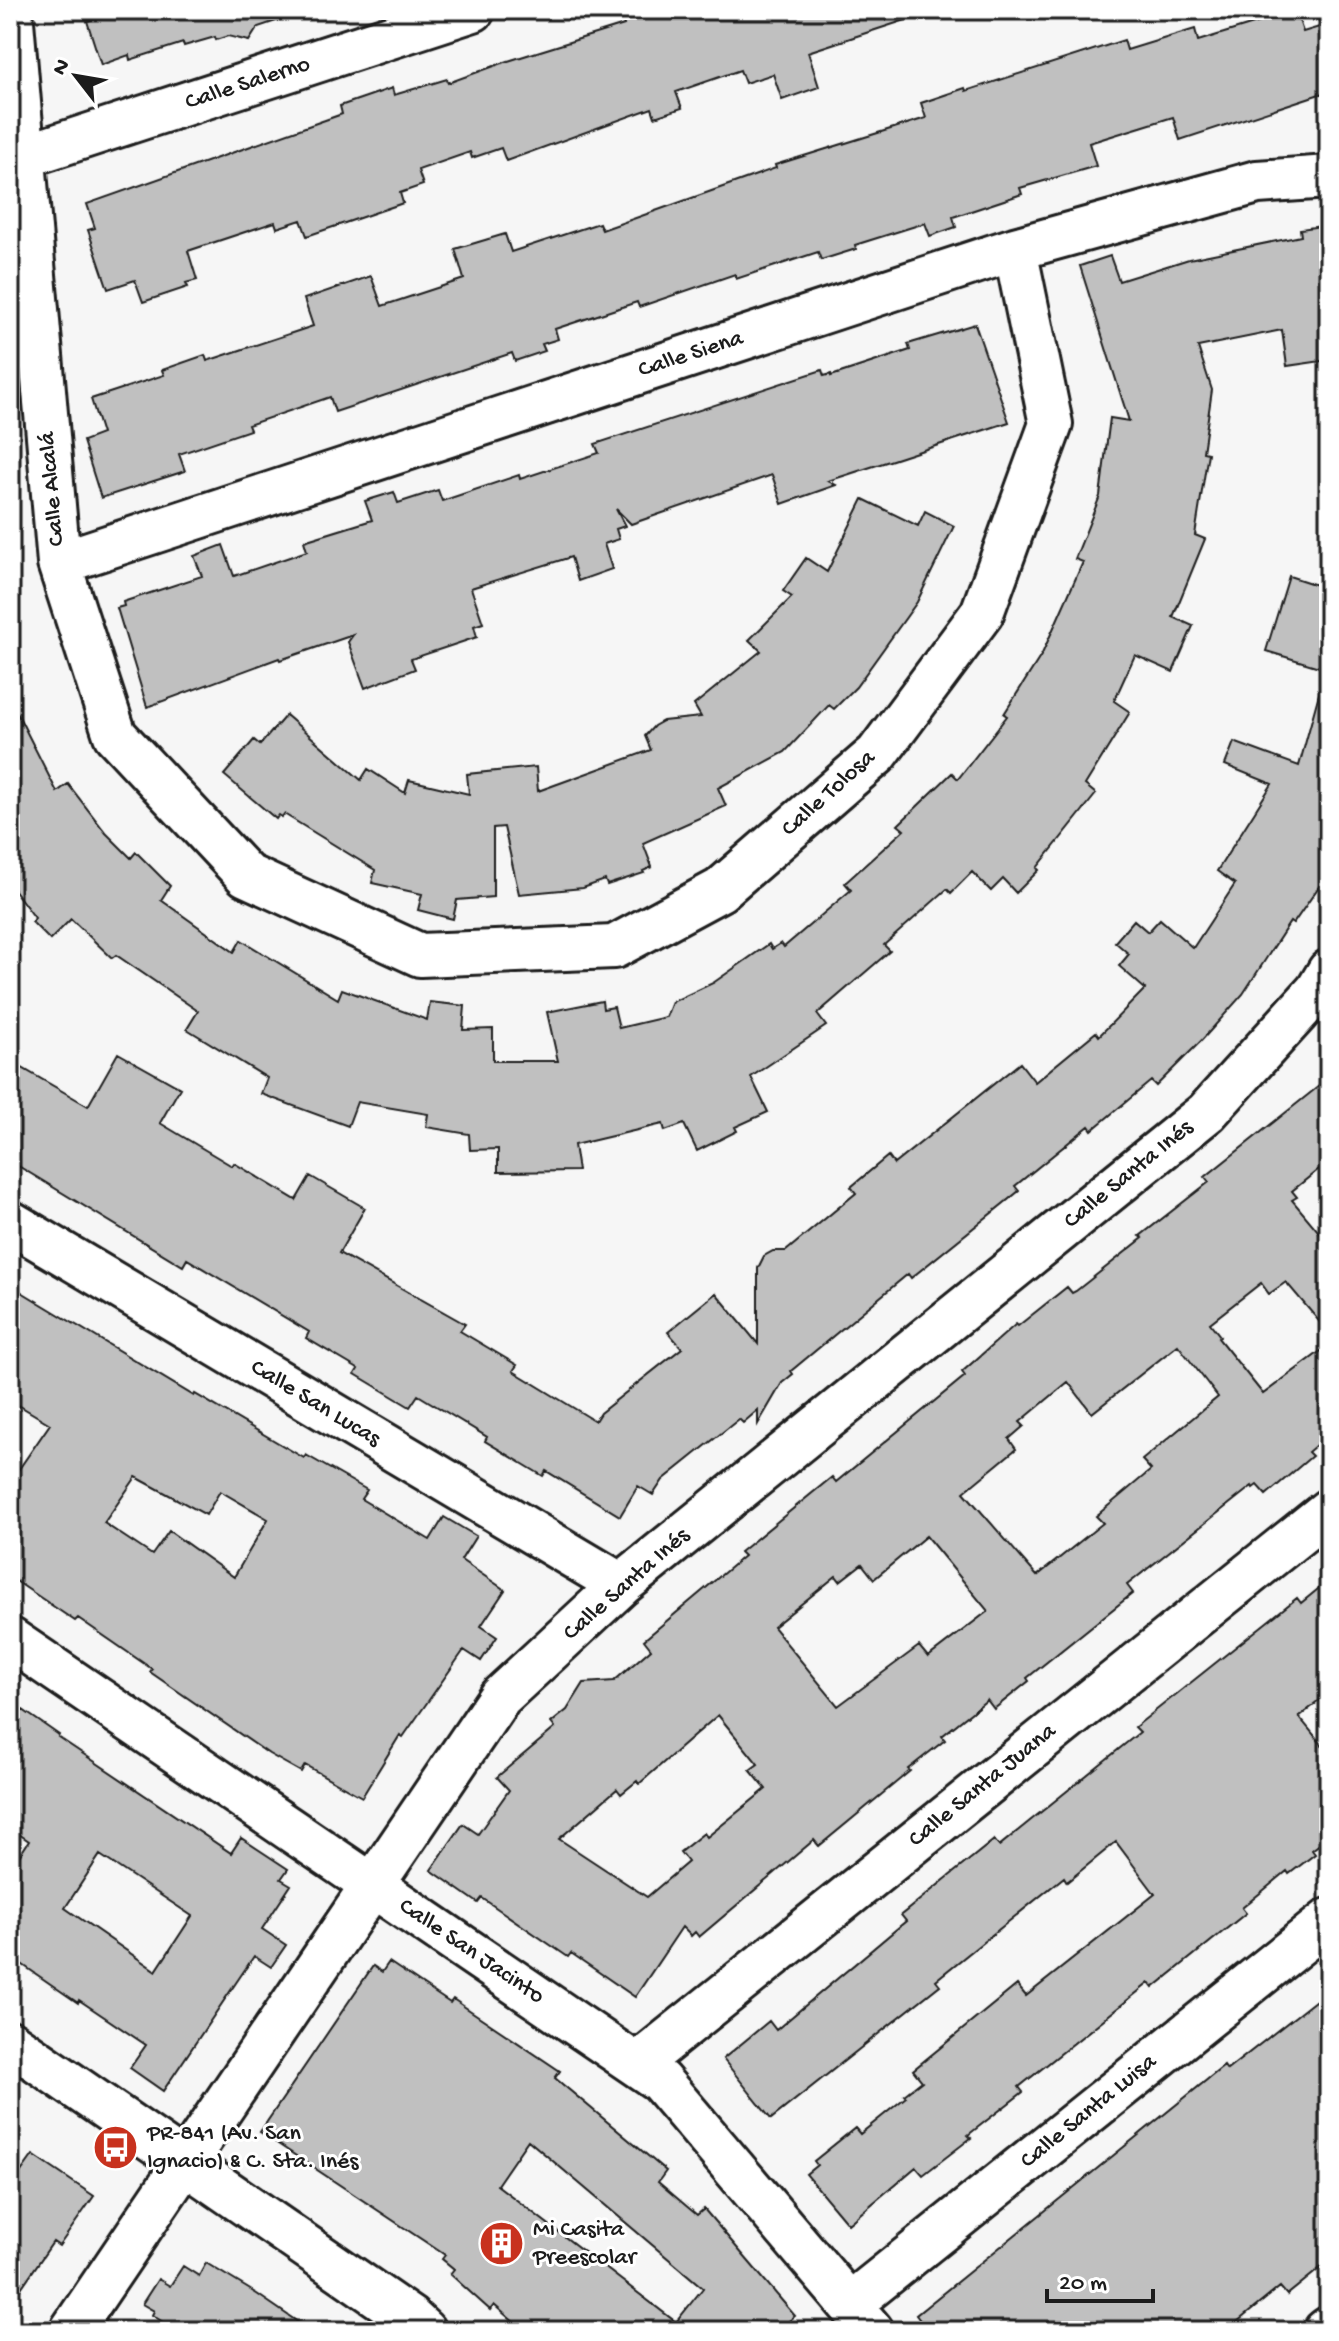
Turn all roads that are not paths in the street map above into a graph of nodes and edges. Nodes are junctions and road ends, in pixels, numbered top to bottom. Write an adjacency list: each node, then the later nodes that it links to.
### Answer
1 (11, 10): 3 (street, Calle Alcalá)
2 (473, 10): 3 (street, Calle Salerno)
3 (22, 157): 6 (street, Calle Alcalá)
4 (1329, 177): 5 (street, Calle Siena)
5 (1015, 249): 6 (street, Calle Siena); 7 (street, Calle Tolosa)
6 (59, 563): 7 (street, Calle Alcalá)
7 (277, 888)
8 (1329, 971): 11 (street, Calle Santa Inés)
9 (10, 1222): 11 (street, Calle San Lucas)
10 (1329, 1510): 16 (street, Calle Santa Juana)
11 (621, 1585): 13 (street, Calle Santa Inés)
12 (10, 1639): 13 (street, Calle San Jacinto)
13 (374, 1887): 16 (street, Calle San Jacinto); 17 (street, Calle Santa Inés)
14 (1329, 1920): 18 (street, Calle Santa Luisa)
15 (10, 2042): 17 (street)
16 (638, 2064): 18 (street, Calle San Jacinto)
17 (186, 2161): 19 (street, Calle Santa Inés); 20 (street)
18 (861, 2318)
19 (71, 2331)
20 (424, 2331)

